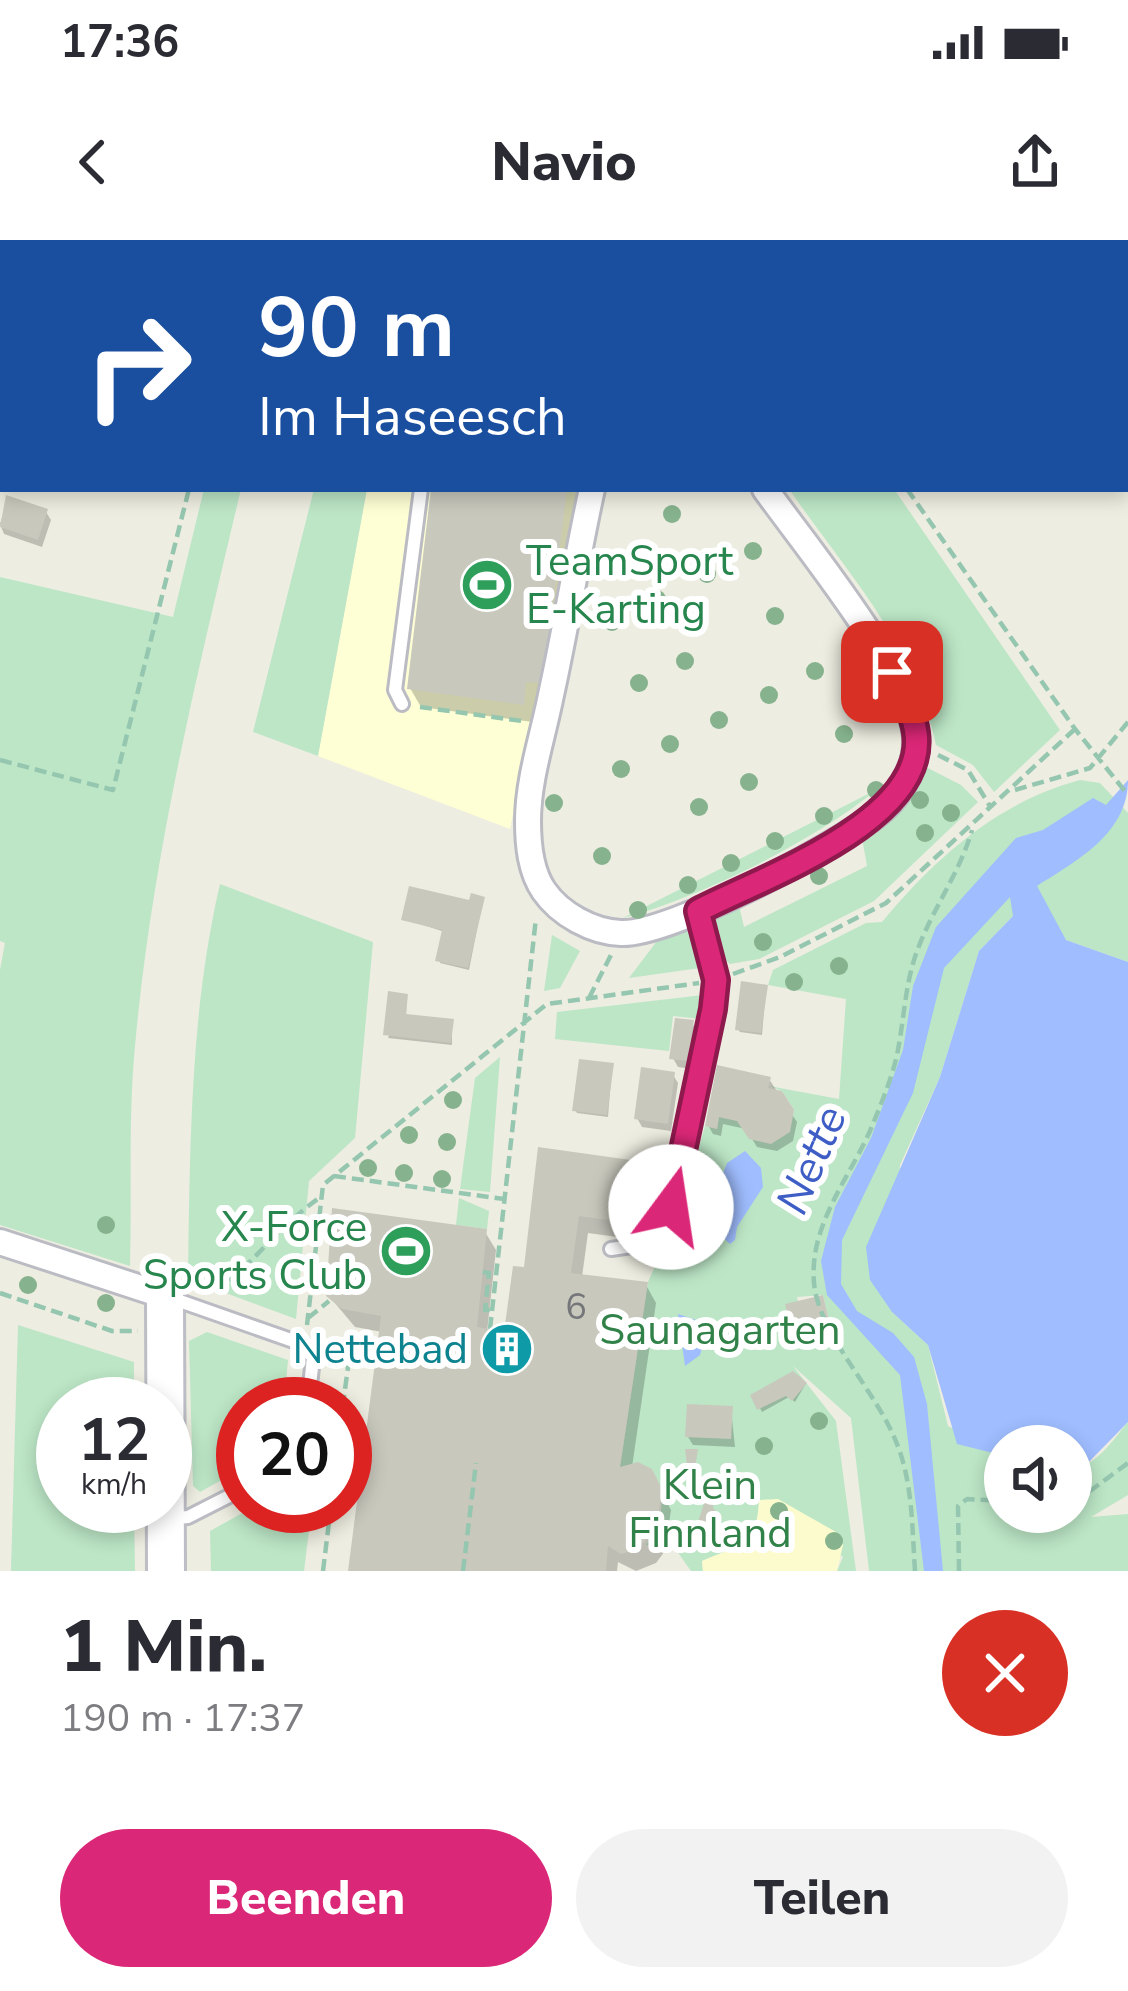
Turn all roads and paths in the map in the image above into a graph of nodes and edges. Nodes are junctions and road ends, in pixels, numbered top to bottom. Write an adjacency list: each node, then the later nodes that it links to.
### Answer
1 (188, 492): 11 (path)
2 (421, 492): 6 (lane)
3 (591, 492): 8 (street)
4 (767, 492): 10 (street)
5 (909, 492): 9 (path)
6 (402, 704): 8 (path)
7 (1128, 722): 12 (path)
8 (545, 724): 17 (street)
9 (1075, 729): 12 (path); 13 (path)
10 (915, 753): 15 (path); 18 (street)
11 (0, 760)
12 (1100, 761): 13 (path); 14 (path)
13 (1011, 791): 15 (path)
14 (1128, 794)
15 (992, 809): 16 (path)
16 (972, 830): 20 (path); 50 (path)
17 (541, 887): 19 (street); 22 (path)
18 (698, 911): 19 (street); 20 (lane)
19 (622, 934): 21 (path)
20 (716, 980): 21 (path); 27 (lane)
21 (589, 998): 22 (path)
22 (521, 1024): 23 (path); 25 (path)
23 (334, 1176): 24 (path); 25 (path)
24 (322, 1196): 31 (path); 32 (path)
25 (504, 1199): 35 (path)
26 (0, 1242): 29 (street)
27 (611, 1249)
28 (0, 1293): 36 (path)
29 (165, 1296): 31 (lane); 38 (main road)
30 (329, 1300): 32 (path)
31 (203, 1309): 37 (lane)
32 (308, 1318): 37 (path)
33 (788, 1318): 34 (path)
34 (749, 1328)
35 (490, 1329)
36 (142, 1330)
37 (305, 1345): 39 (lane); 40 (path)
38 (165, 1377)
39 (311, 1377)
40 (347, 1377)
41 (476, 1463): 49 (path)
42 (1128, 1463): 43 (path)
43 (1092, 1490)
44 (984, 1499): 51 (path)
45 (166, 1533): 47 (main road)
46 (327, 1533): 48 (path)
47 (166, 1571)
48 (322, 1571)
49 (463, 1571)
50 (915, 1571)
51 (959, 1571)

